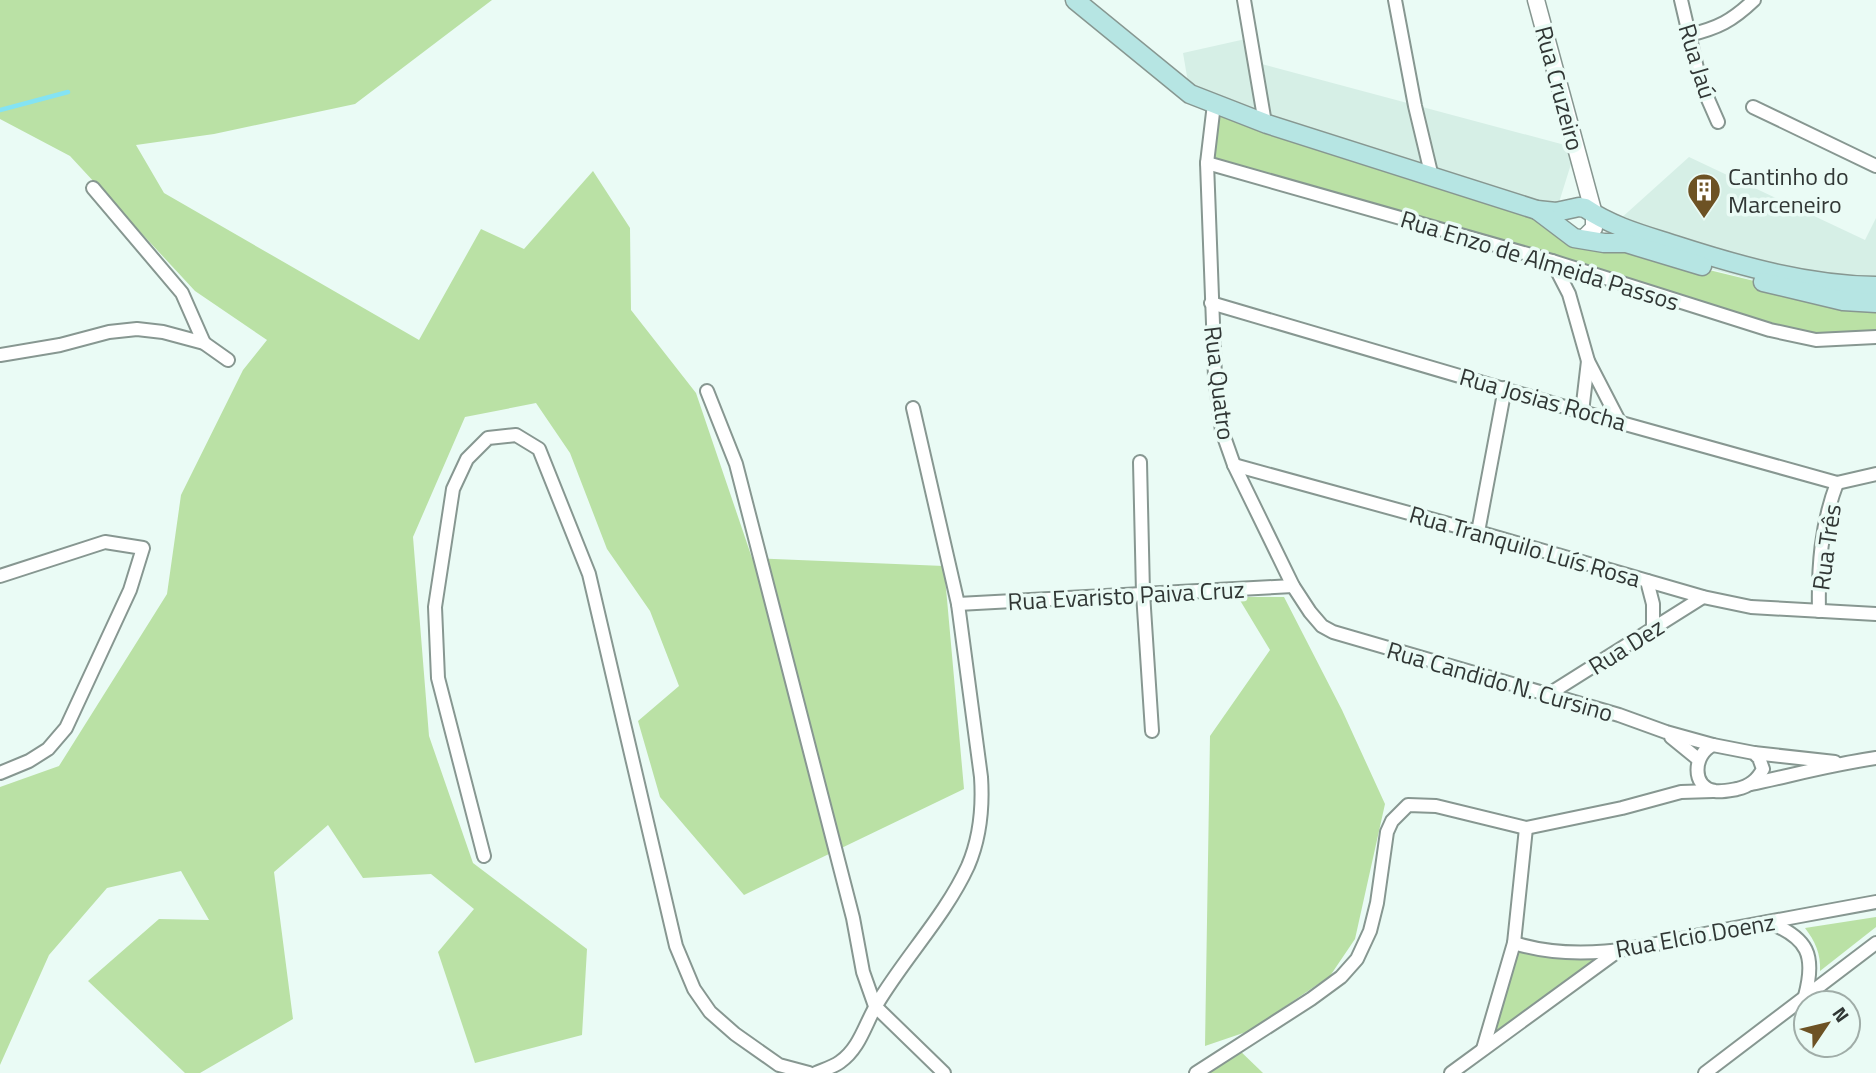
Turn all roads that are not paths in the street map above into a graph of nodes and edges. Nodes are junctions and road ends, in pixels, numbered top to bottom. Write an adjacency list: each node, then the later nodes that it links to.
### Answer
1 (1075, 0): 8 (main road)
2 (1244, 0): 11 (street)
3 (1395, 0): 15 (street)
4 (1536, 0): 14 (street, Rua Cruzeiro)
5 (1681, 0): 7 (street, Rua Jaú)
6 (1754, 0): 7 (street)
7 (1689, 35): 10 (street, Rua Jaú)
8 (1214, 104): 11 (main road); 12 (street, Rua Quatro)
9 (1753, 107): 13 (street)
10 (1718, 122)
11 (1265, 123): 15 (main road)
12 (1207, 163): 22 (street, Rua Enzo de Almeida Passos); 26 (street, Rua Quatro)
13 (1876, 166)
14 (1584, 176): 17 (street, Rua Cruzeiro); 19 (street, Rua Cruzeiro)
15 (1432, 177): 18 (main road)
16 (93, 188): 29 (street)
17 (1566, 209): 18 (main road); 19 (main road); 20 (street)
18 (1537, 211): 20 (main road)
19 (1594, 214): 21 (street); 24 (main road)
20 (1565, 232): 21 (main road)
21 (1584, 238): 27 (main road)
22 (1552, 261): 23 (street, Rua Enzo de Almeida Passos); 25 (street)
23 (1590, 272): 25 (street); 28 (street, Rua Enzo de Almeida Passos)
24 (1876, 286)
25 (1569, 294): 32 (street)
26 (1211, 303): 33 (street, Rua Josias Rocha); 39 (street, Rua Quatro)
27 (1876, 303)
28 (1876, 337)
29 (204, 343): 30 (street); 31 (street)
30 (0, 355)
31 (228, 360)
32 (1588, 361): 36 (street); 37 (street)
33 (1505, 388): 36 (street, Rua Josias Rocha); 42 (street)
34 (706, 391): 74 (street)
35 (913, 408): 48 (street)
36 (1582, 412): 37 (street, Rua Josias Rocha)
37 (1619, 421): 41 (street, Rua Josias Rocha)
38 (1140, 462): 46 (street)
39 (1234, 465): 42 (street, Rua Tranquilo Luís Rosa); 45 (street, Rua Quatro)
40 (1876, 474): 41 (street, Rua Josias Rocha)
41 (1837, 483): 49 (street, Rua Três)
42 (1478, 532): 44 (street, Rua Tranquilo Luís Rosa)
43 (0, 576): 61 (street)
44 (1647, 581): 47 (street, Rua Tranquilo Luís Rosa); 51 (street)
45 (1293, 586): 46 (street, Rua Evaristo Paiva Cruz); 52 (street, Rua Quatro)
46 (1143, 593): 48 (street, Rua Evaristo Paiva Cruz); 54 (street)
47 (1703, 597): 49 (street, Rua Tranquilo Luís Rosa); 51 (street, Rua Dez)
48 (958, 604): 74 (street)
49 (1819, 611): 50 (street, Rua Tranquilo Luís Rosa)
50 (1876, 614)
51 (1653, 629): 53 (street, Rua Dez)
52 (1333, 632): 53 (street, Rua Candido N. Cursino)
53 (1549, 694): 55 (street, Rua Candido N. Cursino)
54 (1152, 731)
55 (1666, 732): 56 (street, Rua Candido N. Cursino); 60 (street, Rua Candido N. Cursino)
56 (1713, 745): 57 (street); 60 (street)
57 (1754, 753): 59 (street); 62 (street)
58 (1876, 758): 59 (street)
59 (1839, 763): 62 (street)
60 (1698, 766): 63 (street); 64 (street)
61 (0, 773)
62 (1751, 784): 63 (street)
63 (1713, 791): 64 (street)
64 (1681, 792): 65 (street)
65 (1525, 828): 69 (street); 80 (street)
66 (484, 856): 77 (street)
67 (1876, 902): 68 (street, Rua Elcio Doenz)
68 (1768, 922): 71 (street, Rua Elcio Doenz); 72 (street)
69 (1514, 943): 71 (street, Rua Elcio Doenz); 76 (street)
70 (1876, 943): 73 (street)
71 (1618, 951): 76 (street)
72 (1807, 989)
73 (1814, 989)
74 (876, 1006): 78 (street); 79 (street)
75 (1792, 1006): 82 (street)
76 (1483, 1049): 81 (street)
77 (810, 1073)
78 (816, 1073)
79 (944, 1073)
80 (1196, 1073)
81 (1451, 1073)
82 (1705, 1073)

